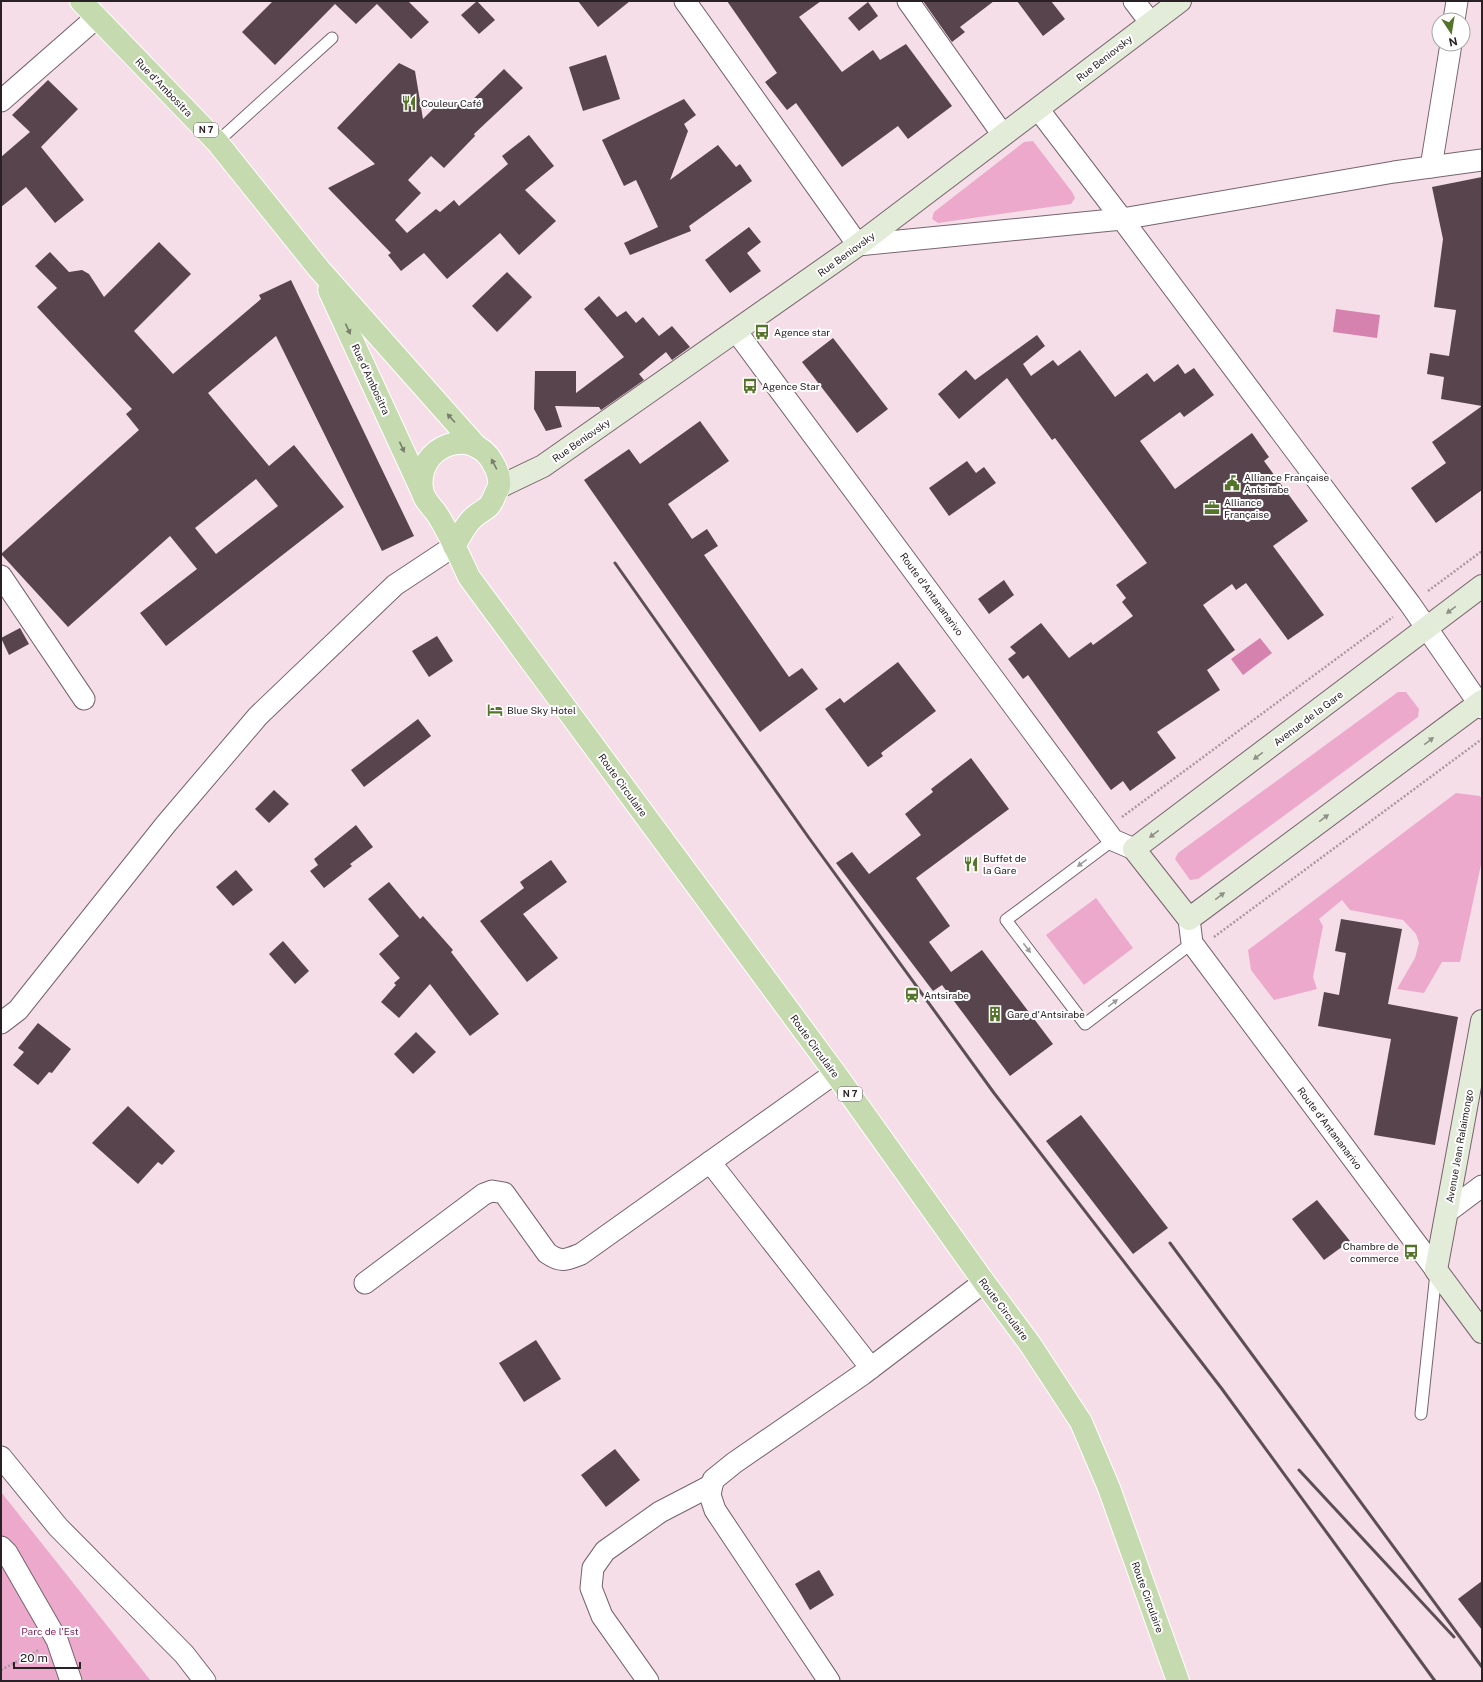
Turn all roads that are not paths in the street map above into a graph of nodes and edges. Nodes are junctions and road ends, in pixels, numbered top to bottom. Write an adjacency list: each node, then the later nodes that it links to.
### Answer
1 (81, 1): 8 (main road, Rue d'Ambositra / N 7)
2 (685, 1): 19 (street)
3 (908, 1): 14 (street)
4 (1134, 1): 9 (street)
5 (1180, 1): 9 (street, Rue Beniovsky)
6 (1458, 1): 7 (street)
7 (1456, 12)
8 (97, 17): 12 (street); 15 (main road, Rue d'Ambositra / N 7)
9 (1150, 22): 13 (street, Rue Beniovsky)
10 (332, 38): 15 (lane)
11 (1450, 52): 17 (street)
12 (1, 101)
13 (1038, 110): 14 (street, Rue Beniovsky); 18 (street)
14 (1003, 135): 19 (street, Rue Beniovsky)
15 (217, 142): 20 (main road, Rue d'Ambositra / N 7)
16 (1482, 160): 17 (street)
17 (1431, 167): 18 (street)
18 (1122, 219): 19 (street); 30 (street)
19 (858, 245): 21 (street, Rue Beniovsky)
20 (320, 269): 22 (main road, Rue d'Ambositra / N 7, one-way to 20); 24 (main road, Rue d'Ambositra / N 7, one-way to 24)
21 (736, 331): 23 (street, Rue Beniovsky); 33 (street, Route d'Antananarivo)
22 (477, 447): 23 (main road, N 7, one-way to 22); 24 (main road)
23 (499, 486): 26 (main road)
24 (422, 490): 25 (main road, N 7)
25 (436, 513): 26 (main road); 27 (main road, N 7)
26 (472, 518): 27 (main road)
27 (454, 546): 38 (street); 39 (main road, Route Circulaire / N 7)
28 (1, 576): 31 (street)
29 (1482, 586): 30 (street, Avenue de la Gare, one-way to 30)
30 (1426, 628): 32 (street); 34 (street, Avenue de la Gare, one-way to 34)
31 (84, 699)
32 (1481, 704): 35 (street, one-way to 32)
33 (1109, 834): 34 (street); 36 (lane, one-way to 36)
34 (1134, 849): 35 (street)
35 (1189, 919): 36 (street, Route d'Antananarivo)
36 (1195, 946): 43 (street, Route d'Antananarivo)
37 (1482, 1021): 42 (street, Avenue Jean Ralaimongo)
38 (1, 1023)
39 (835, 1073): 40 (street); 44 (main road, Route Circulaire / N 7)
40 (710, 1162): 45 (street); 47 (street)
41 (1482, 1186): 42 (street)
42 (1447, 1212): 43 (street, Avenue Jean Ralaimongo)
43 (1436, 1270): 46 (street, Route d'Antananarivo); 48 (lane)
44 (984, 1282): 47 (street); 56 (main road, Route Circulaire / N 7)
45 (365, 1283)
46 (1482, 1332)
47 (872, 1368): 50 (street)
48 (1421, 1414)
49 (1, 1457): 53 (street)
50 (712, 1485): 54 (street); 55 (street)
51 (1, 1547): 52 (street)
52 (71, 1681)
53 (205, 1681)
54 (648, 1681)
55 (830, 1681)
56 (1178, 1681)

